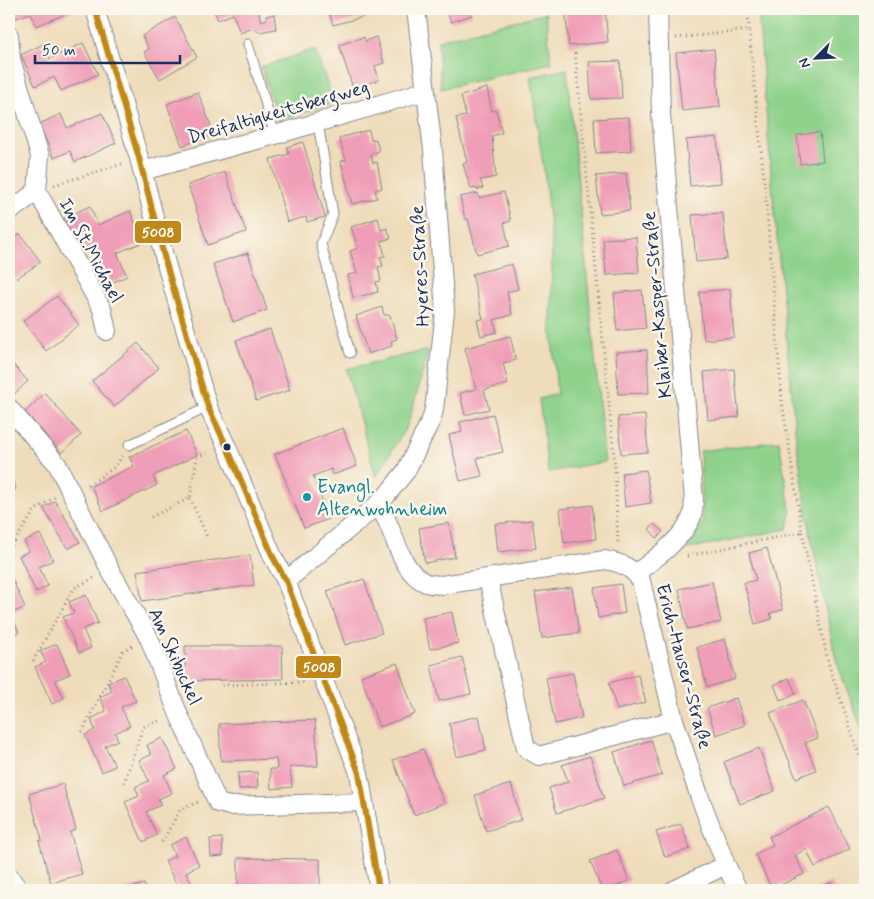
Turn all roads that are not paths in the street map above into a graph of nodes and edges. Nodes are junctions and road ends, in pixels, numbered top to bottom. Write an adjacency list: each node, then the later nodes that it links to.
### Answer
1 (95, 9): 9 (street)
2 (416, 9): 6 (street, Hyeres-Straße)
3 (658, 9): 18 (street, Klaiber-Kasper-Straße)
4 (9, 35): 10 (street, Im St.Michael)
5 (248, 44): 8 (lane)
6 (425, 91): 7 (street, Dreifaltigkeitsbergweg); 17 (street, Hyeres-Straße)
7 (318, 123): 8 (street, Dreifaltigkeitsbergweg); 13 (lane)
8 (275, 135): 9 (street, Dreifaltigkeitsbergweg)
9 (141, 165): 14 (street)
10 (37, 191): 11 (street, Im St.Michael); 12 (street, Im St.Michael)
11 (9, 212)
12 (107, 331)
13 (350, 353)
14 (208, 407): 16 (lane); 20 (street)
15 (9, 408): 22 (street, Am Skibuckel)
16 (129, 445)
17 (378, 505): 19 (street); 20 (street, Hyeres-Straße)
18 (636, 573): 19 (street, Erich-Hauser-Straße); 21 (street, Erich-Hauser-Straße)
19 (488, 578): 21 (street)
20 (286, 581): 22 (street)
21 (674, 720): 23 (street, Erich-Hauser-Straße)
22 (364, 802): 26 (street)
23 (726, 865): 27 (street); 28 (street, Erich-Hauser-Straße)
24 (9, 876): 25 (street)
25 (19, 890)
26 (379, 890)
27 (674, 890)
28 (738, 890)

